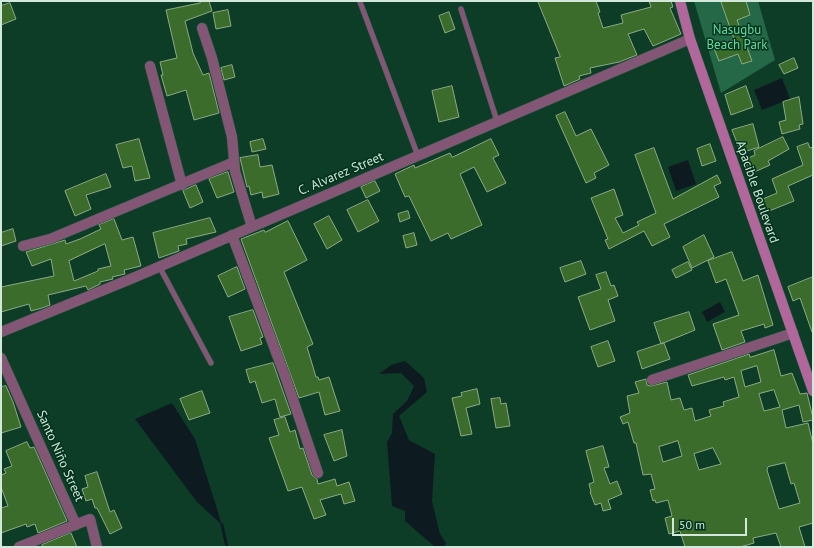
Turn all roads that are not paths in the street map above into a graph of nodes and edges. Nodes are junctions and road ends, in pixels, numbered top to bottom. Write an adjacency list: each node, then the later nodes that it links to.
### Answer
1 (680, 1): 5 (street, Apacible Boulevard)
2 (360, 2): 8 (lane)
3 (461, 10): 7 (lane)
4 (202, 28): 9 (street)
5 (690, 39): 7 (street, C. Alvarez Street); 16 (street, Apacible Boulevard)
6 (150, 66): 10 (street)
7 (497, 121): 8 (street, C. Alvarez Street)
8 (418, 156): 11 (street, C. Alvarez Street)
9 (234, 162): 10 (street); 11 (street)
10 (182, 185): 13 (street)
11 (252, 227): 12 (street, C. Alvarez Street)
12 (232, 235): 14 (street, C. Alvarez Street); 21 (street)
13 (23, 246)
14 (159, 266): 15 (street, C. Alvarez Street); 18 (lane)
15 (1, 332)
16 (793, 333): 19 (street); 20 (street, Apacible Boulevard)
17 (1, 358): 22 (street, Santo Niño Street)
18 (211, 363)
19 (652, 380)
20 (813, 391)
21 (318, 473)
22 (76, 525): 23 (street); 24 (street)
23 (19, 547)
24 (97, 547)

